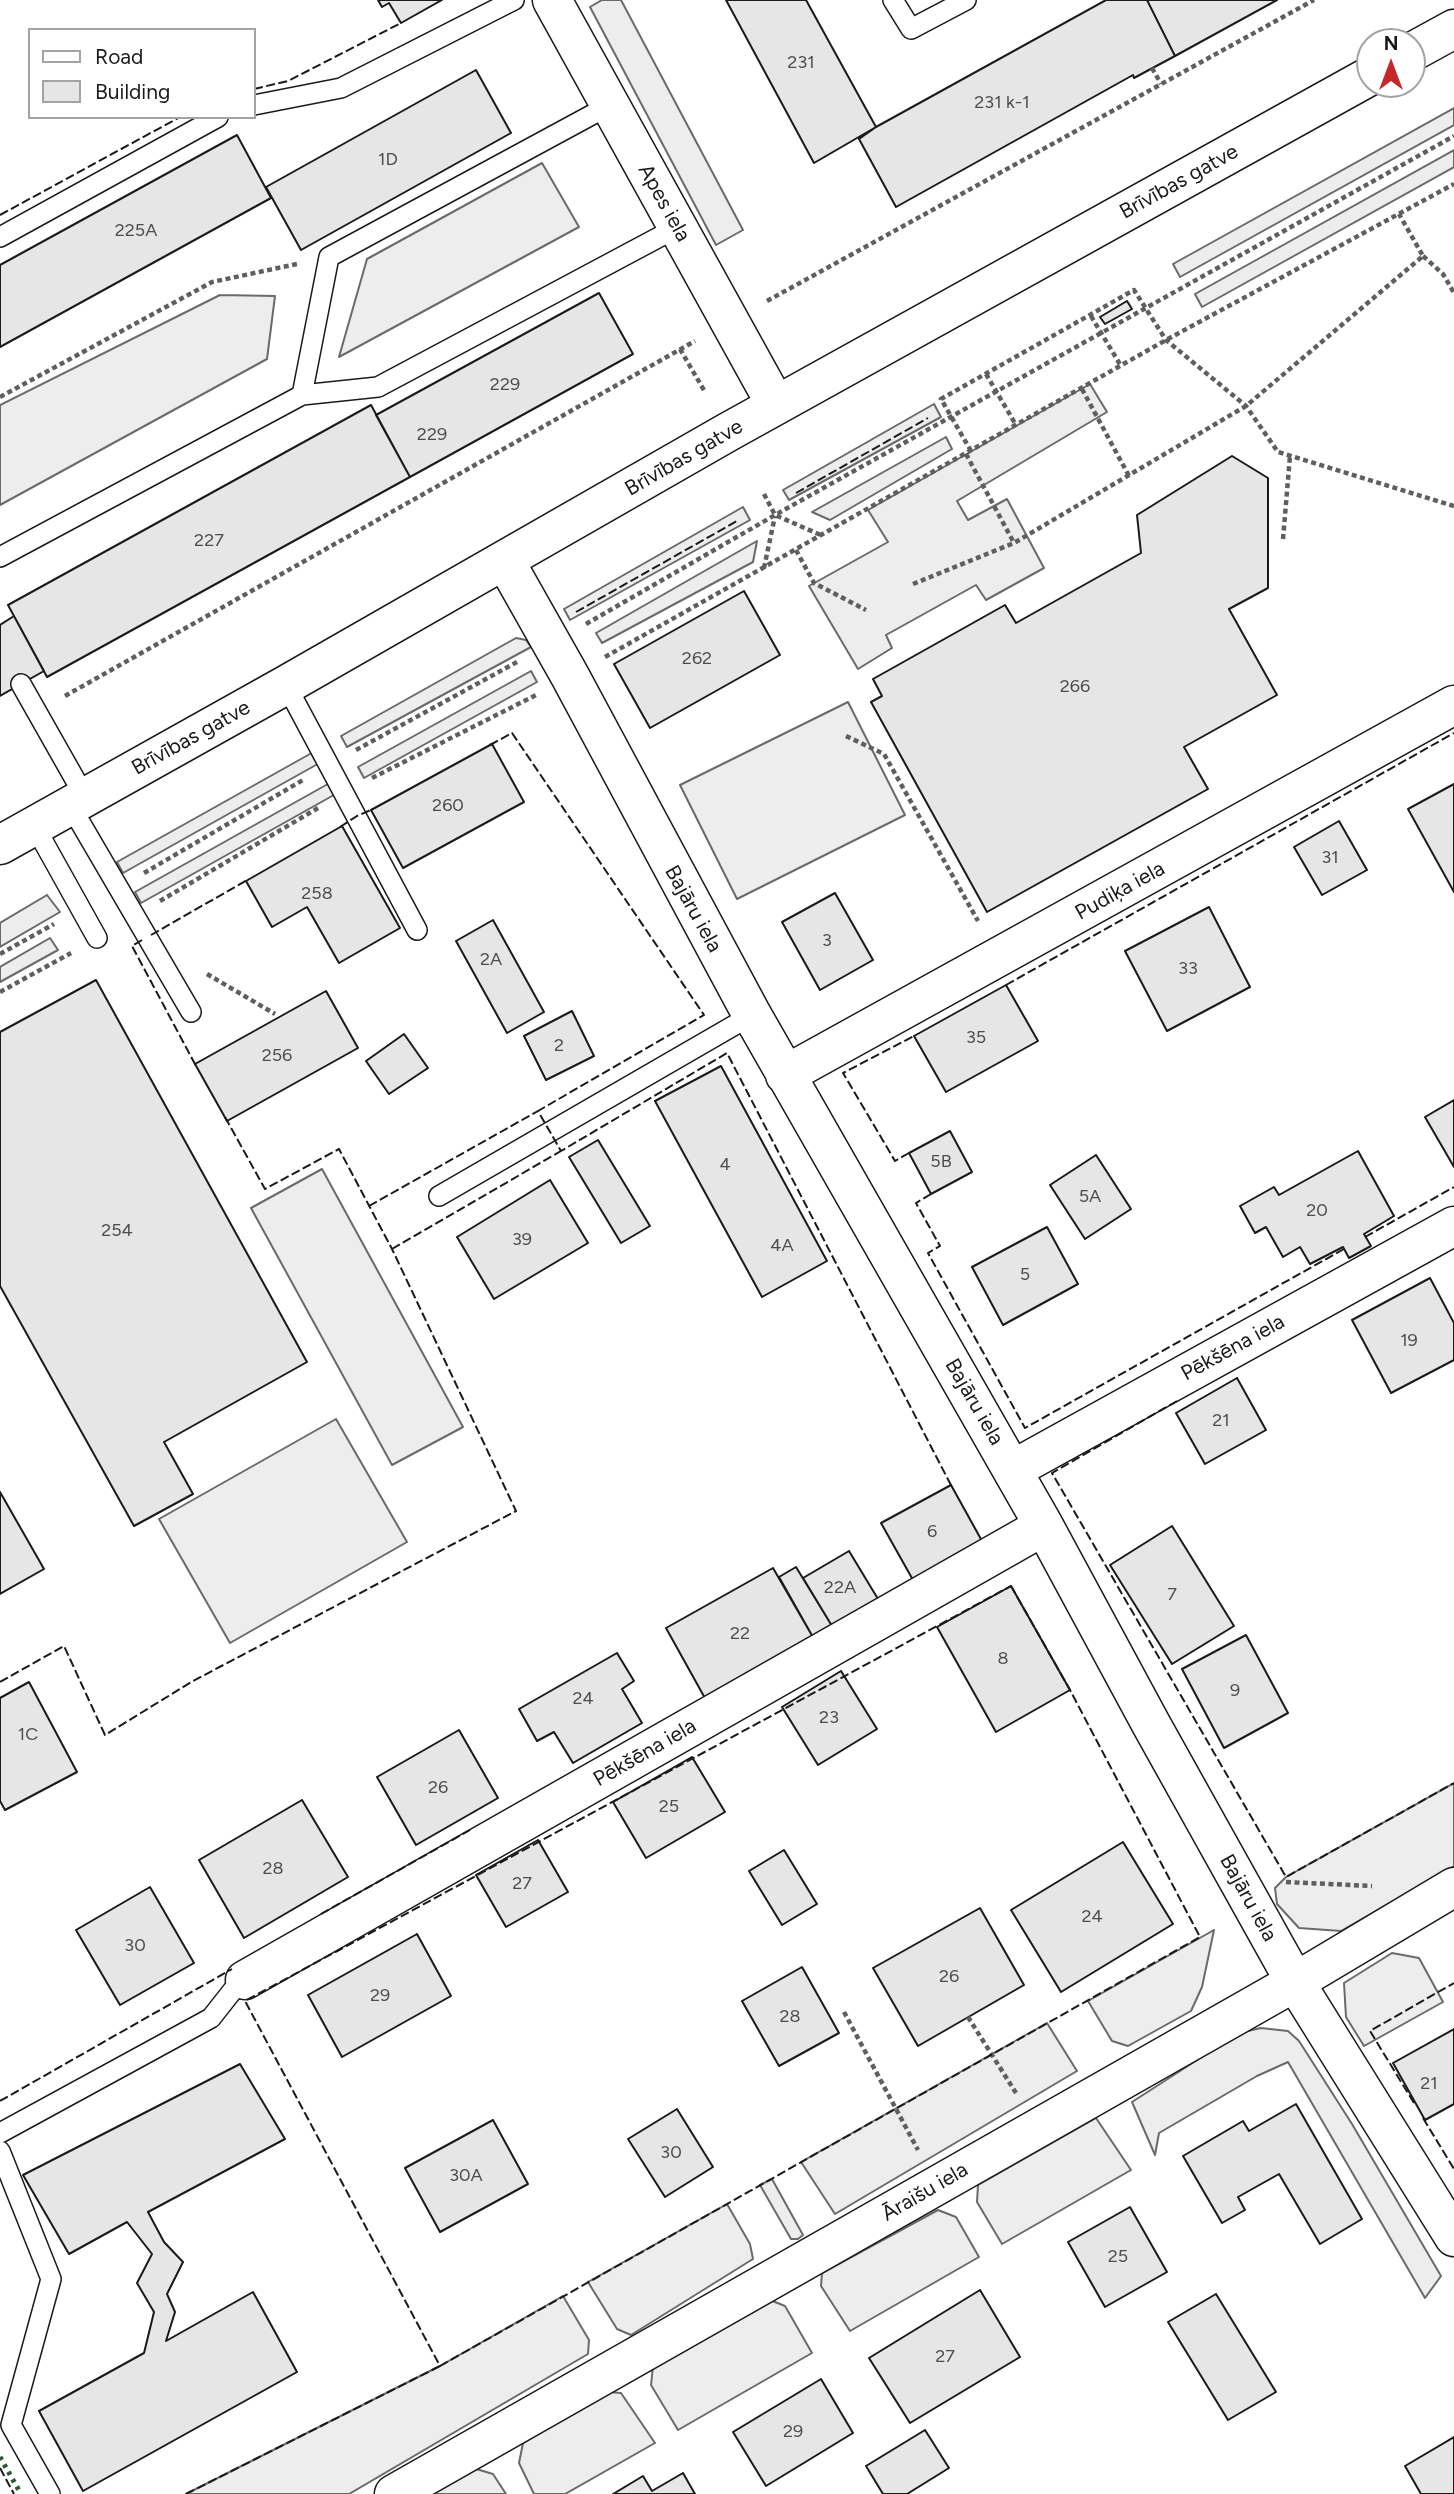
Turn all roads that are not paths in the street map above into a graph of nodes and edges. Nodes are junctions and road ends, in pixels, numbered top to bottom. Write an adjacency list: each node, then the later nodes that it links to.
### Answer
1 (514, 0): 8 (lane)
2 (893, 0): 3 (lane)
3 (967, 0)
4 (558, 2): 9 (main road, Apes iela)
5 (1454, 29): 6 (main road)
6 (1426, 44)
7 (1356, 84): 14 (main road, Brīvības gatve)
8 (256, 105)
9 (610, 105): 11 (main road, Apes iela); 13 (lane)
10 (214, 119): 12 (lane)
11 (678, 227): 13 (lane); 14 (main road, Apes iela)
12 (0, 237)
13 (302, 395): 15 (lane)
14 (776, 405): 16 (main road, Brīvības gatve)
15 (0, 557)
16 (505, 561): 18 (main road, Brīvības gatve); 26 (main road, Bajāru iela)
17 (21, 684): 20 (lane)
18 (286, 685): 20 (main road, Brīvības gatve); 23 (lane)
19 (1454, 705): 27 (main road, Pudiķa iela)
20 (77, 801): 21 (main road, Brīvības gatve); 25 (lane)
21 (34, 825): 22 (main road, Brīvības gatve); 24 (lane)
22 (0, 845)
23 (417, 930)
24 (97, 937)
25 (191, 1012)
26 (751, 1016): 27 (main road, Bajāru iela); 28 (lane)
27 (786, 1075): 30 (main road, Bajāru iela)
28 (439, 1196)
29 (1454, 1226): 30 (main road, Pēkšēna iela)
30 (1012, 1470): 31 (main road, Bajāru iela)
31 (1044, 1525): 33 (main road, Pēkšēna iela); 34 (main road, Bajāru iela)
32 (1454, 1887): 34 (main road, Āraišu iela)
33 (245, 1980): 35 (lane)
34 (1295, 1982): 37 (main road, Bajāru iela); 39 (main road, Āraišu iela)
35 (0, 2133)
36 (0, 2151): 38 (lane)
37 (1454, 2237)
38 (50, 2494)
39 (394, 2494)

